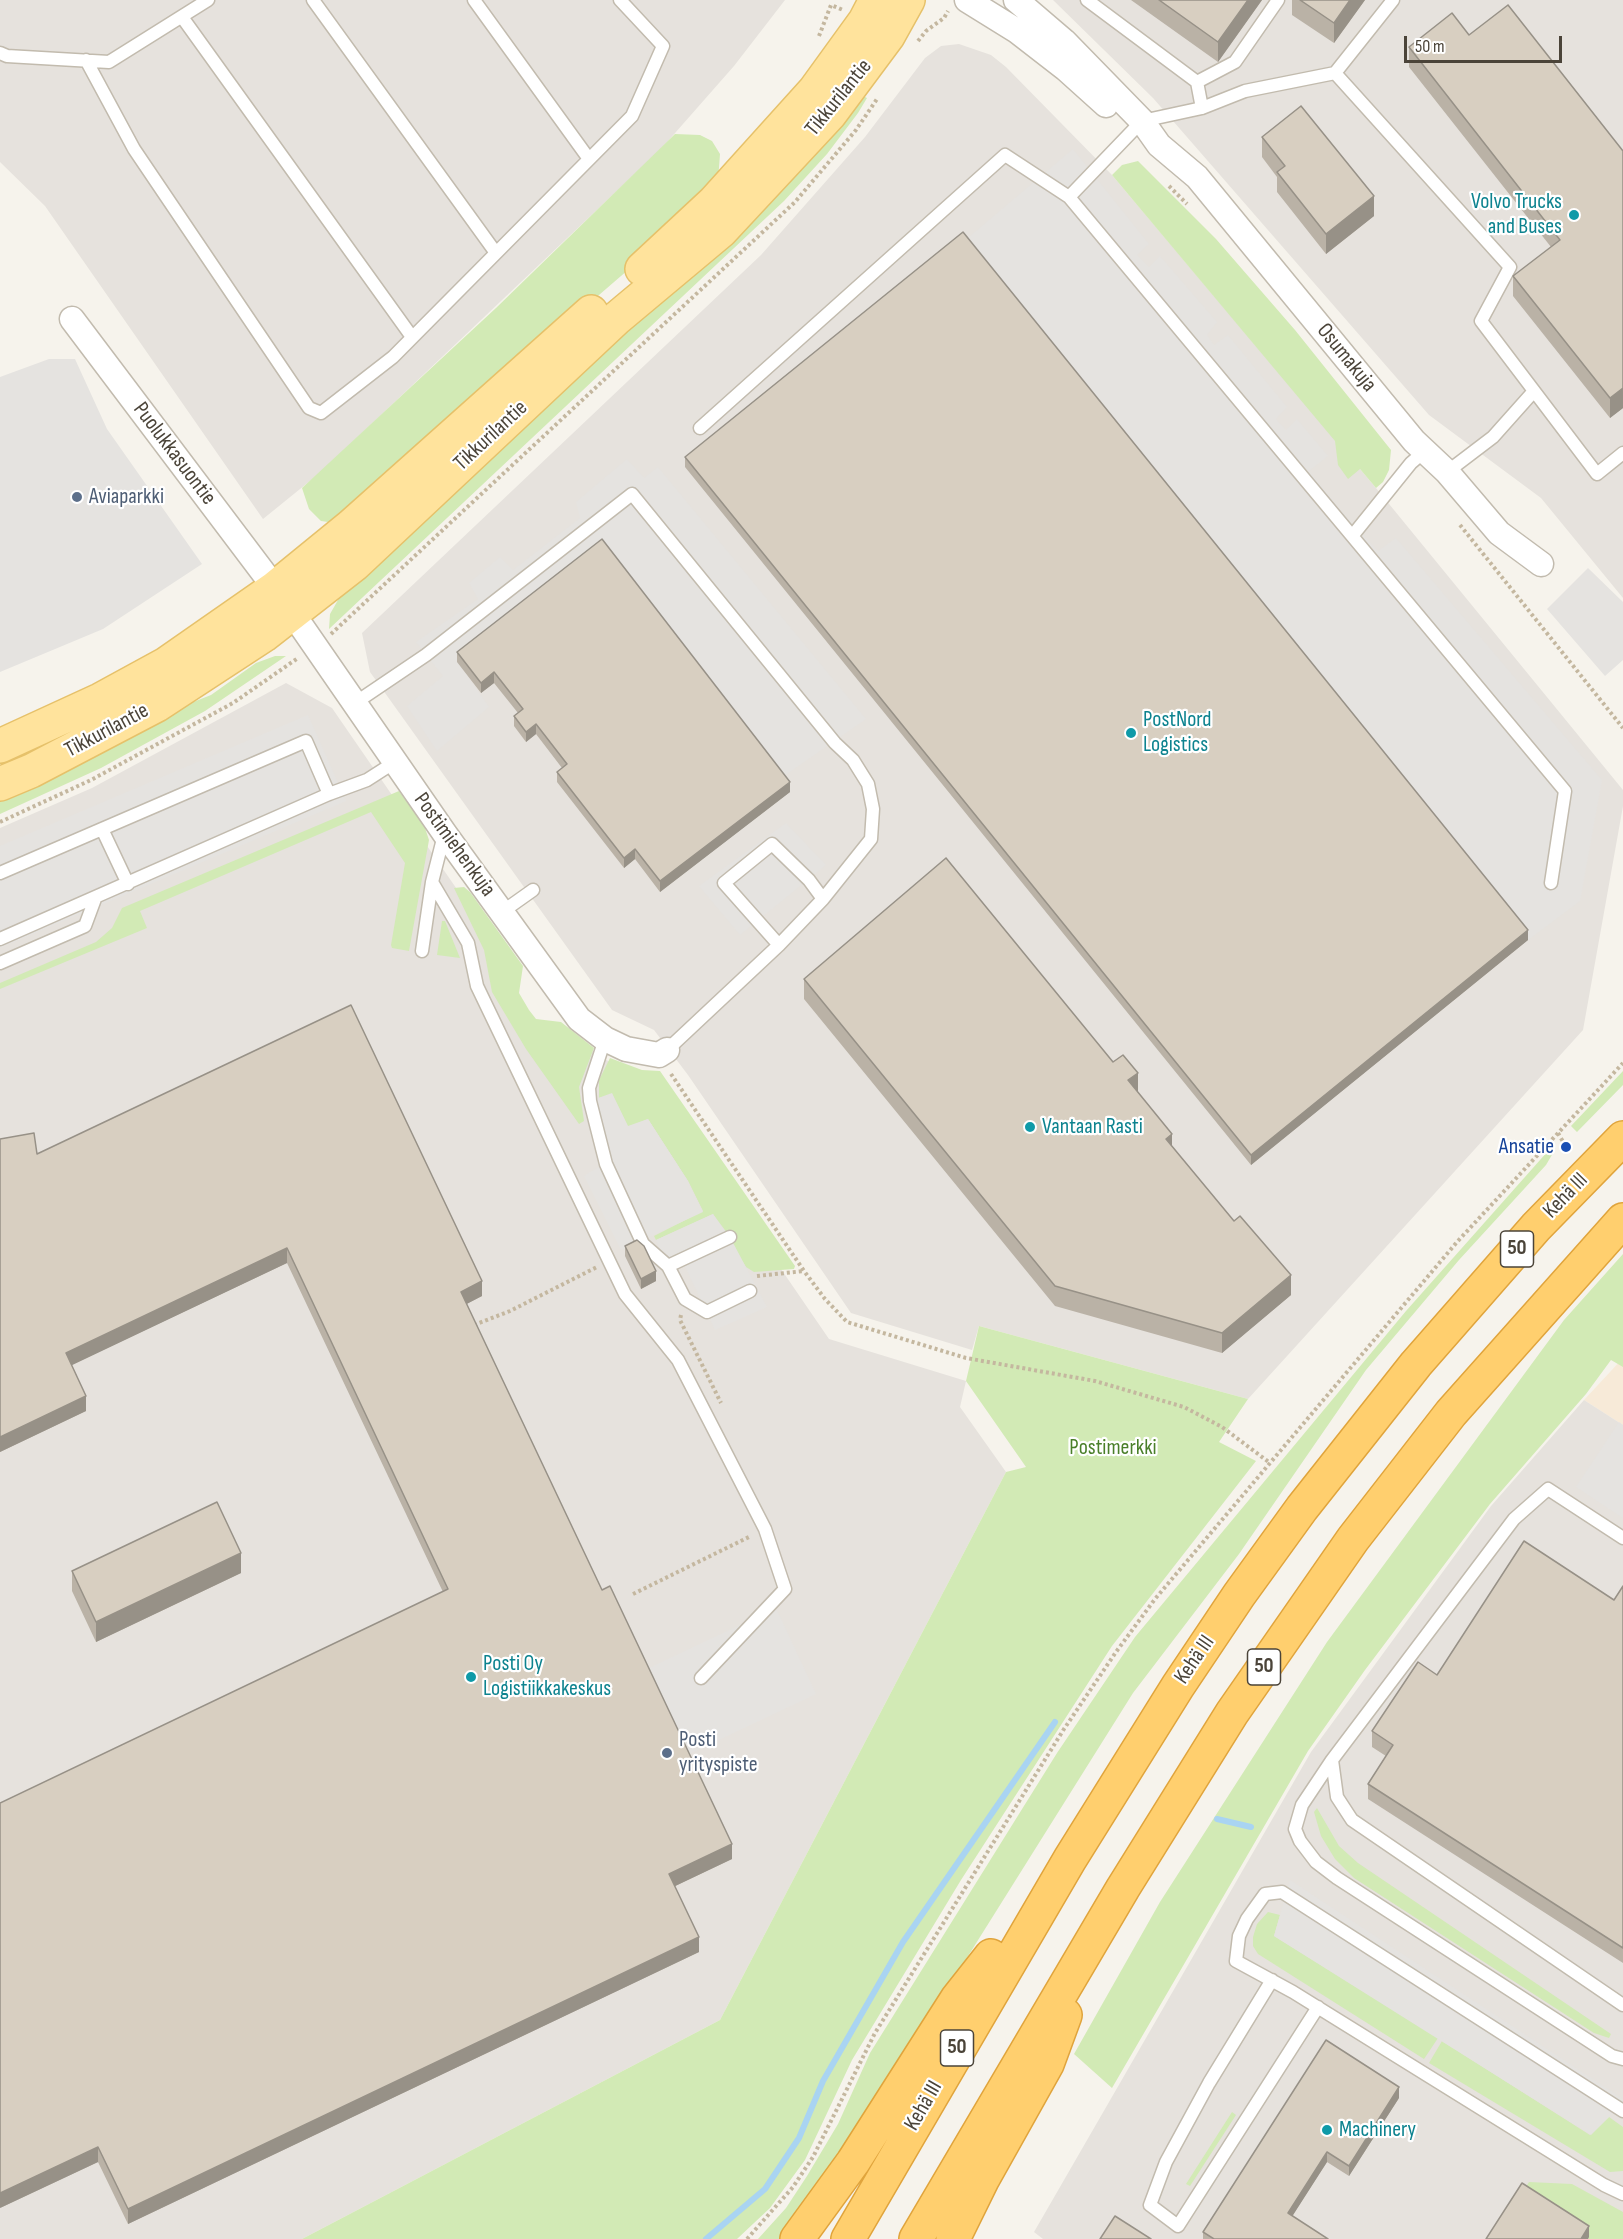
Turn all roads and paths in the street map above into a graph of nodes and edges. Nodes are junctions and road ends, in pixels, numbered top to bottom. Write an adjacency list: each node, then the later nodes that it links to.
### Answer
1 (208, 0): 12 (lane)
2 (313, 0): 25 (lane)
3 (474, 0): 21 (lane)
4 (620, 0): 21 (lane)
5 (876, 0): 36 (main road, Tikkurilantie)
6 (908, 0): 36 (main road, Tikkurilantie)
7 (967, 0): 20 (street, Osumakuja)
8 (1016, 0): 20 (street, Osumakuja)
9 (1087, 0): 18 (lane)
10 (1278, 0): 18 (lane)
11 (1393, 0): 17 (lane)
12 (182, 16): 16 (lane); 27 (lane)
13 (944, 18): 14 (path)
14 (952, 19)
15 (0, 53): 16 (lane)
16 (86, 60): 27 (lane)
17 (1335, 73): 19 (lane); 28 (lane)
18 (1197, 82): 19 (lane)
19 (1202, 108): 20 (lane)
20 (1138, 126): 23 (lane); 30 (street, Osumakuja)
21 (589, 159): 25 (lane)
22 (1166, 182): 24 (path)
23 (1069, 197): 29 (lane); 34 (lane)
24 (1191, 207)
25 (496, 253): 27 (lane)
26 (72, 320): 36 (street, Puolukkasuontie)
27 (412, 337)
28 (1534, 391): 31 (lane); 32 (lane)
29 (700, 428)
30 (1425, 451): 32 (street, Osumakuja); 34 (lane)
31 (1623, 453)
32 (1447, 472): 35 (street, Osumakuja)
33 (1459, 524): 38 (path)
34 (1353, 535): 47 (lane)
35 (1541, 564)
36 (285, 601): 37 (street, Postimiehenkuja); 39 (main road, Tikkurilantie); 41 (main road, Tikkurilantie)
37 (355, 703): 40 (street, Postimiehenkuja); 51 (lane)
38 (1623, 729)
39 (0, 746)
40 (395, 762): 42 (lane); 44 (street, Postimiehenkuja)
41 (0, 784)
42 (329, 794): 43 (lane); 48 (lane)
43 (102, 829): 45 (lane); 48 (lane)
44 (445, 834): 46 (lane); 52 (street, Postimiehenkuja)
45 (0, 873)
46 (432, 882): 55 (lane); 73 (lane)
47 (1551, 883)
48 (128, 884): 50 (lane)
49 (533, 890): 52 (lane)
50 (95, 899): 53 (lane); 56 (lane)
51 (823, 899): 54 (lane); 54 (lane)
52 (502, 912): 57 (street, Postimiehenkuja)
53 (0, 939)
54 (779, 945): 58 (lane)
55 (422, 951)
56 (0, 963)
57 (604, 1039): 58 (street, Postimiehenkuja); 66 (lane)
58 (667, 1050)
59 (1623, 1063): 61 (path)
60 (673, 1077): 68 (path)
61 (1558, 1133): 63 (path); 71 (path)
62 (1623, 1138): 75 (highway, Kehä III / 50)
63 (1566, 1147)
64 (1623, 1220): 76 (highway, 50)
65 (730, 1237): 66 (lane)
66 (668, 1266): 69 (lane)
67 (594, 1268): 70 (path)
68 (804, 1271): 69 (path); 71 (path)
69 (750, 1291)
70 (470, 1326)
71 (1270, 1463): 83 (path)
72 (1623, 1538): 74 (lane)
73 (701, 1678)
74 (1332, 1760): 78 (lane); 80 (lane)
75 (1070, 1859): 84 (highway); 85 (highway, Kehä III / 50)
76 (1095, 1935): 86 (highway, 50); 87 (highway)
77 (1272, 1980): 79 (lane); 79 (lane); 81 (lane)
78 (1623, 2005)
79 (1318, 2007): 82 (lane)
80 (1623, 2059)
81 (1623, 2111)
82 (1623, 2194)
83 (747, 2239)
84 (797, 2239)
85 (848, 2239)
86 (916, 2239)
87 (954, 2239)

